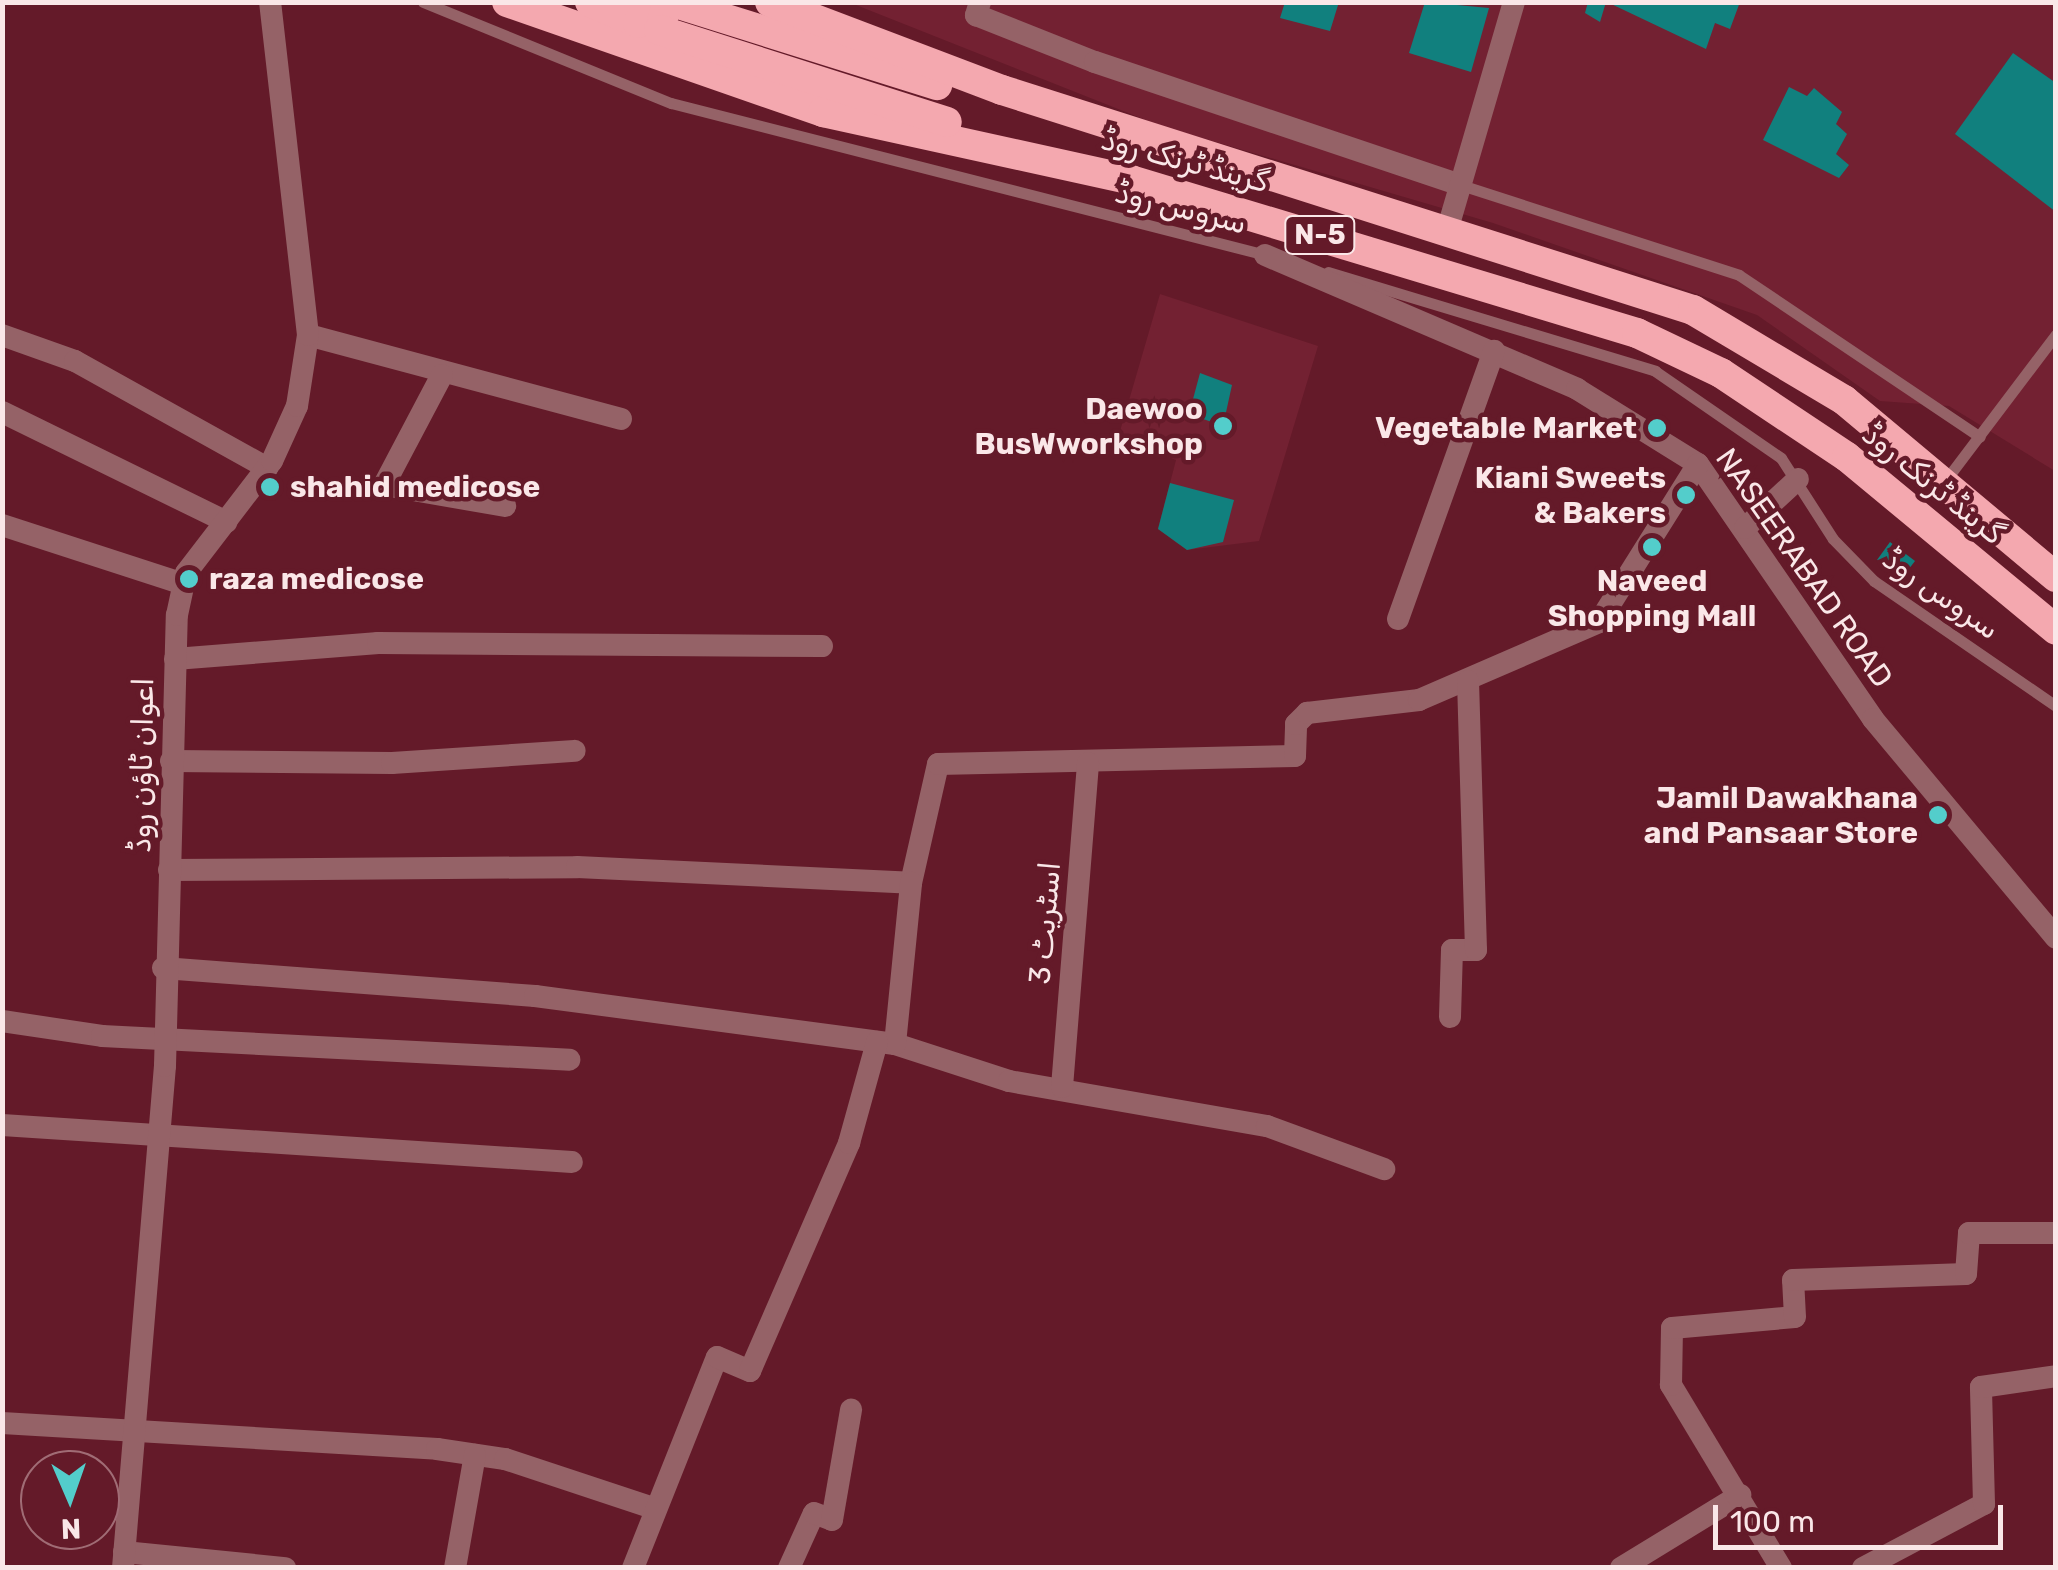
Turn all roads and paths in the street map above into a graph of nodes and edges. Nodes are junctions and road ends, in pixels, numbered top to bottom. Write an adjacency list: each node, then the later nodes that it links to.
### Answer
1 (270, 2): 16 (street, اعوان ٹاؤن روڈ)
2 (423, 2): 14 (lane, سروس روڈ)
3 (507, 2): 11 (highway, گرینڈ ٹرنک روڈ / N-5)
4 (590, 2): 5 (highway)
5 (651, 2)
6 (670, 2): 10 (highway); 11 (highway)
7 (770, 2): 10 (highway, گرینڈ ٹرنک روڈ / N-5)
8 (980, 2): 12 (street)
9 (1510, 4): 12 (street)
10 (1002, 90): 13 (highway, گرینڈ ٹرنک روڈ / N-5)
11 (1132, 180): 34 (highway, گرینڈ ٹرنک روڈ / N-5)
12 (1461, 185): 13 (street); 22 (lane)
13 (1447, 231): 26 (highway, گرینڈ ٹرنک روڈ / N-5)
14 (1266, 255): 18 (street, NASEERABAD ROAD); 25 (lane, سروس روڈ)
15 (2, 334): 24 (street)
16 (308, 335): 19 (street); 24 (street, اعوان ٹاؤن روڈ)
17 (2054, 339): 22 (lane)
18 (1494, 351): 23 (street, NASEERABAD ROAD); 33 (street)
19 (442, 375): 21 (street); 27 (street)
20 (2, 412): 28 (street)
21 (621, 420)
22 (1980, 437): 26 (lane)
23 (1698, 464): 30 (street, NASEERABAD ROAD); 37 (street)
24 (267, 468): 28 (street, اعوان ٹاؤن روڈ)
25 (1798, 480): 30 (street); 38 (lane, سروس روڈ)
26 (1944, 482): 31 (highway, گرینڈ ٹرنک روڈ / N-5)
27 (504, 506)
28 (227, 522): 32 (street, اعوان ٹاؤن روڈ)
29 (2, 525): 32 (street)
30 (1744, 528): 44 (street, NASEERABAD ROAD)
31 (2055, 576)
32 (184, 584): 36 (street, اعوان ٹاؤن روڈ)
33 (1398, 619)
34 (2056, 630)
35 (822, 646): 36 (street)
36 (174, 659): 40 (street, اعوان ٹاؤن روڈ)
37 (1468, 681): 41 (street); 46 (street)
38 (2056, 706)
39 (575, 751): 40 (street)
40 (171, 761): 42 (street, اعوان ٹاؤن روڈ)
41 (1088, 763): 43 (street); 51 (street, اسٹریٹ 3)
42 (169, 870): 43 (street); 45 (street, اعوان ٹاؤن روڈ)
43 (911, 883): 49 (street)
44 (2056, 938)
45 (164, 968): 48 (street, اعوان ٹاؤن روڈ); 49 (street)
46 (1450, 1017)
47 (2, 1021): 48 (street)
48 (164, 1040): 50 (street); 53 (street, اعوان ٹاؤن روڈ)
49 (886, 1043): 51 (street); 63 (street)
50 (569, 1060)
51 (1062, 1087): 55 (street)
52 (2, 1124): 53 (street)
53 (158, 1138): 54 (street); 60 (street, اعوان ٹاؤن روڈ)
54 (572, 1162)
55 (1384, 1169)
56 (2056, 1233): 62 (street)
57 (2056, 1376): 71 (street)
58 (851, 1410): 68 (street)
59 (2, 1423): 60 (street)
60 (133, 1432): 61 (street); 64 (street, اعوان ٹاؤن روڈ)
61 (475, 1455): 63 (street); 66 (street)
62 (1740, 1495): 69 (street); 70 (street)
63 (652, 1508): 67 (street)
64 (124, 1560): 65 (street)
65 (285, 1568)
66 (455, 1568)
67 (633, 1568)
68 (788, 1568)
69 (1621, 1568)
70 (1781, 1568)
71 (1863, 1568)

